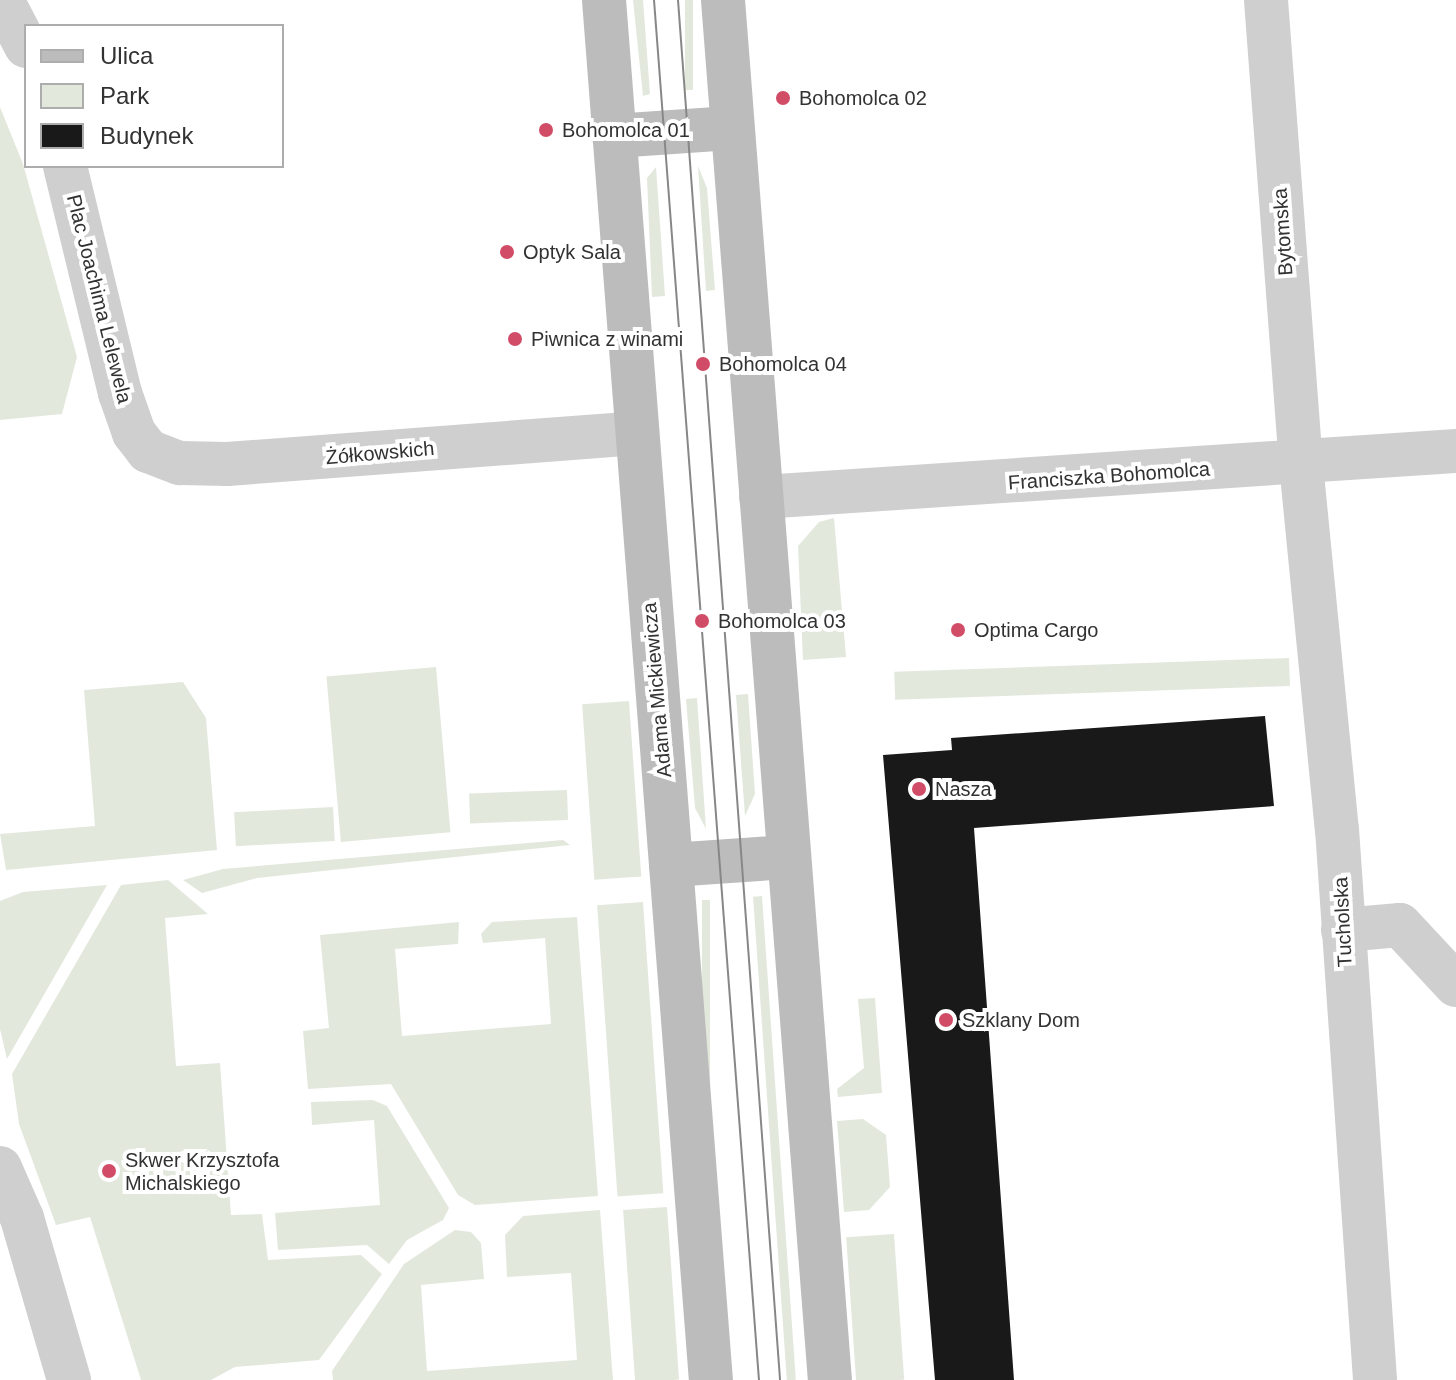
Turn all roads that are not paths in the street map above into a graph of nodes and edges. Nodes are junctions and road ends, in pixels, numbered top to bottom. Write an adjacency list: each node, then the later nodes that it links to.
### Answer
1 (2, 0): 5 (street)
2 (604, 0): 7 (street, Adama Mickiewicza)
3 (723, 0): 6 (street)
4 (1266, 0): 12 (street, Bytomska)
5 (24, 42)
6 (731, 128): 7 (street); 13 (street)
7 (614, 136): 10 (street, Adama Mickiewicza)
8 (66, 168): 9 (street, Plac Joachima Lelewela)
9 (134, 433): 10 (street, Żółkowskich)
10 (637, 433): 15 (street, Adama Mickiewicza)
11 (1456, 451): 12 (street, Franciszka Bohomolca)
12 (1301, 464): 13 (street, Franciszka Bohomolca); 16 (street, Tucholska)
13 (761, 497): 14 (street)
14 (789, 857): 15 (street); 21 (street)
15 (671, 865): 20 (street, Adama Mickiewicza)
16 (1343, 930): 17 (street); 22 (street, Tucholska)
17 (1456, 985)
18 (0, 1168): 19 (street)
19 (69, 1380)
20 (711, 1380)
21 (830, 1380)
22 (1375, 1380)

